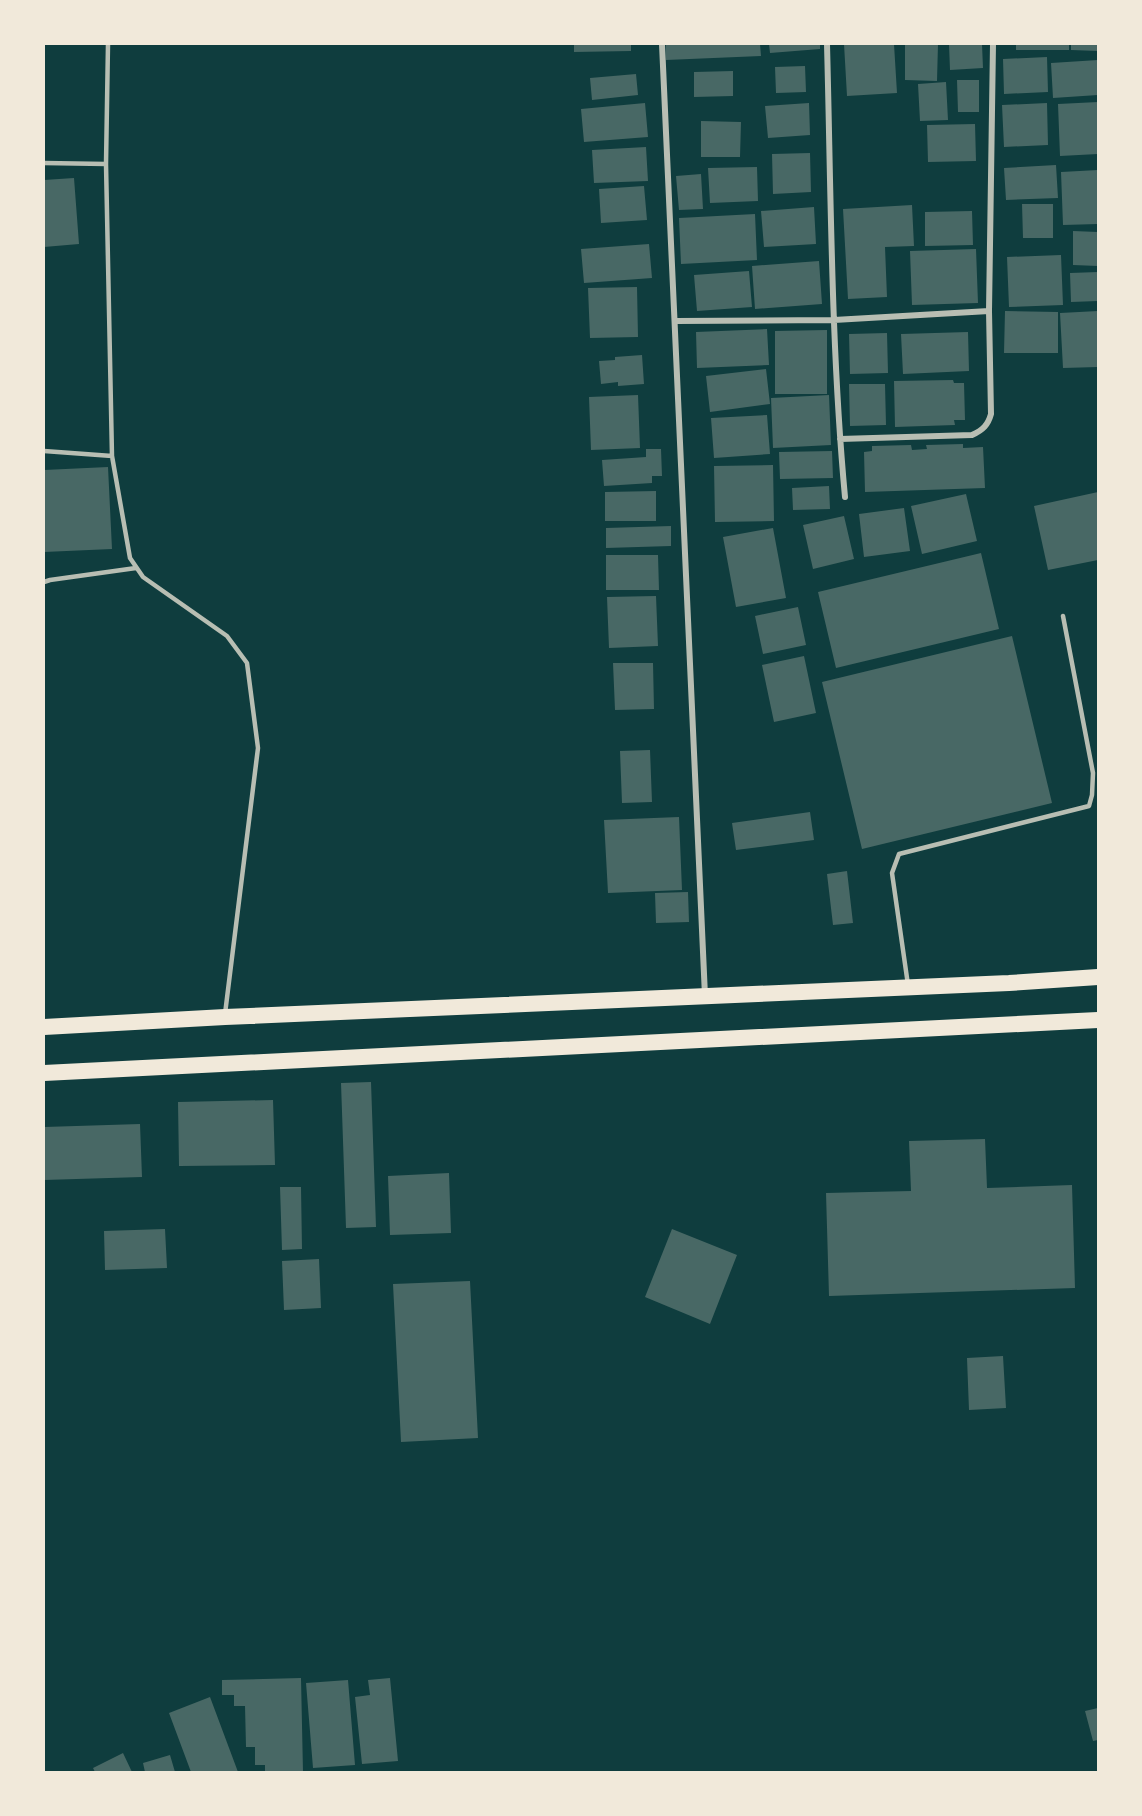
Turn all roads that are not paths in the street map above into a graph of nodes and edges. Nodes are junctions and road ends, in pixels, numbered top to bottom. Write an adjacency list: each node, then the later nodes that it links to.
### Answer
1 (108, 44): 6 (lane)
2 (662, 44): 9 (street)
3 (827, 44): 8 (street)
4 (993, 44): 7 (street)
5 (44, 163): 6 (lane)
6 (106, 164): 12 (lane)
7 (989, 311): 8 (street); 10 (street)
8 (834, 320): 9 (street); 10 (street)
9 (676, 321): 19 (street)
10 (840, 439): 13 (street)
11 (44, 451): 12 (lane)
12 (112, 456): 14 (lane)
13 (845, 497)
14 (136, 568): 15 (lane); 20 (lane)
15 (44, 582)
16 (1063, 616): 18 (lane)
17 (1098, 977): 18 (highway)
18 (908, 988): 19 (highway)
19 (705, 997): 20 (highway)
20 (225, 1017): 22 (highway)
21 (1098, 1020): 23 (highway)
22 (44, 1027)
23 (44, 1073)

